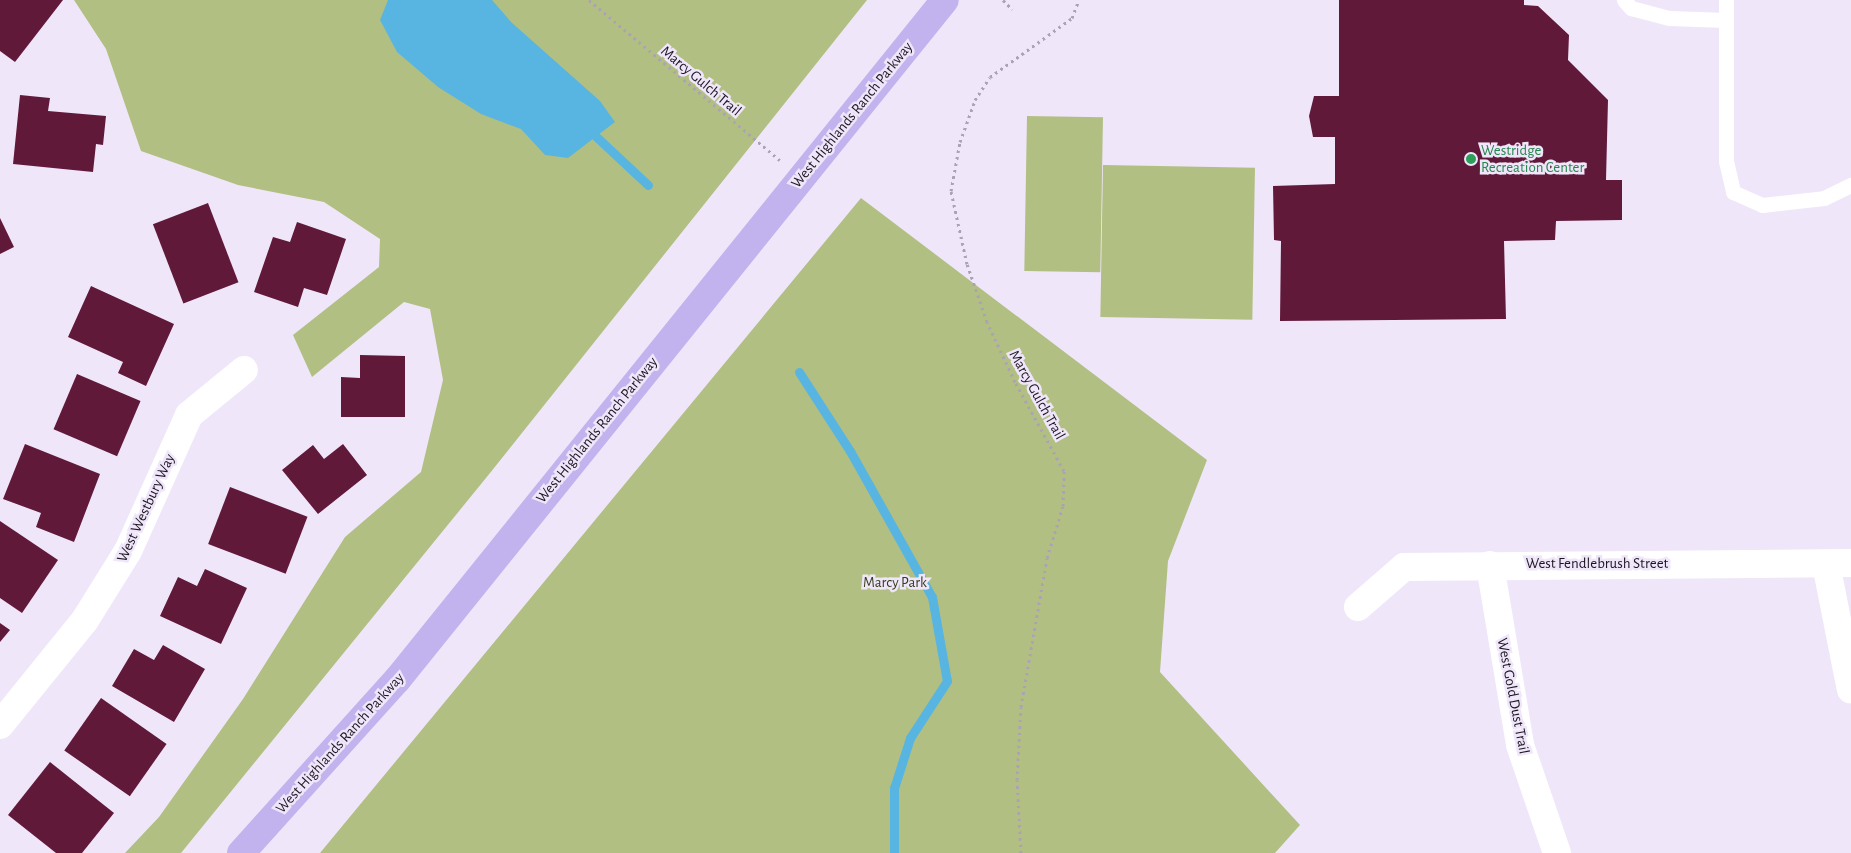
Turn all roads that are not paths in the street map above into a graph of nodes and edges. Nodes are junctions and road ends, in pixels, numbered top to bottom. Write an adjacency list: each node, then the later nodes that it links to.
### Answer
1 (945, 0): 12 (main road, West Highlands Ranch Parkway)
2 (1624, 0): 4 (lane)
3 (1726, 0): 4 (lane)
4 (1726, 20): 5 (lane)
5 (1851, 185)
6 (244, 370): 11 (street, West Westbury Way)
7 (1838, 563): 8 (street, West Fendlebrush Street); 10 (street)
8 (1490, 565): 9 (street, West Fendlebrush Street); 13 (street, West Gold Dust Trail)
9 (1358, 607)
10 (1851, 690)
11 (0, 725)
12 (241, 853)
13 (1557, 853)

